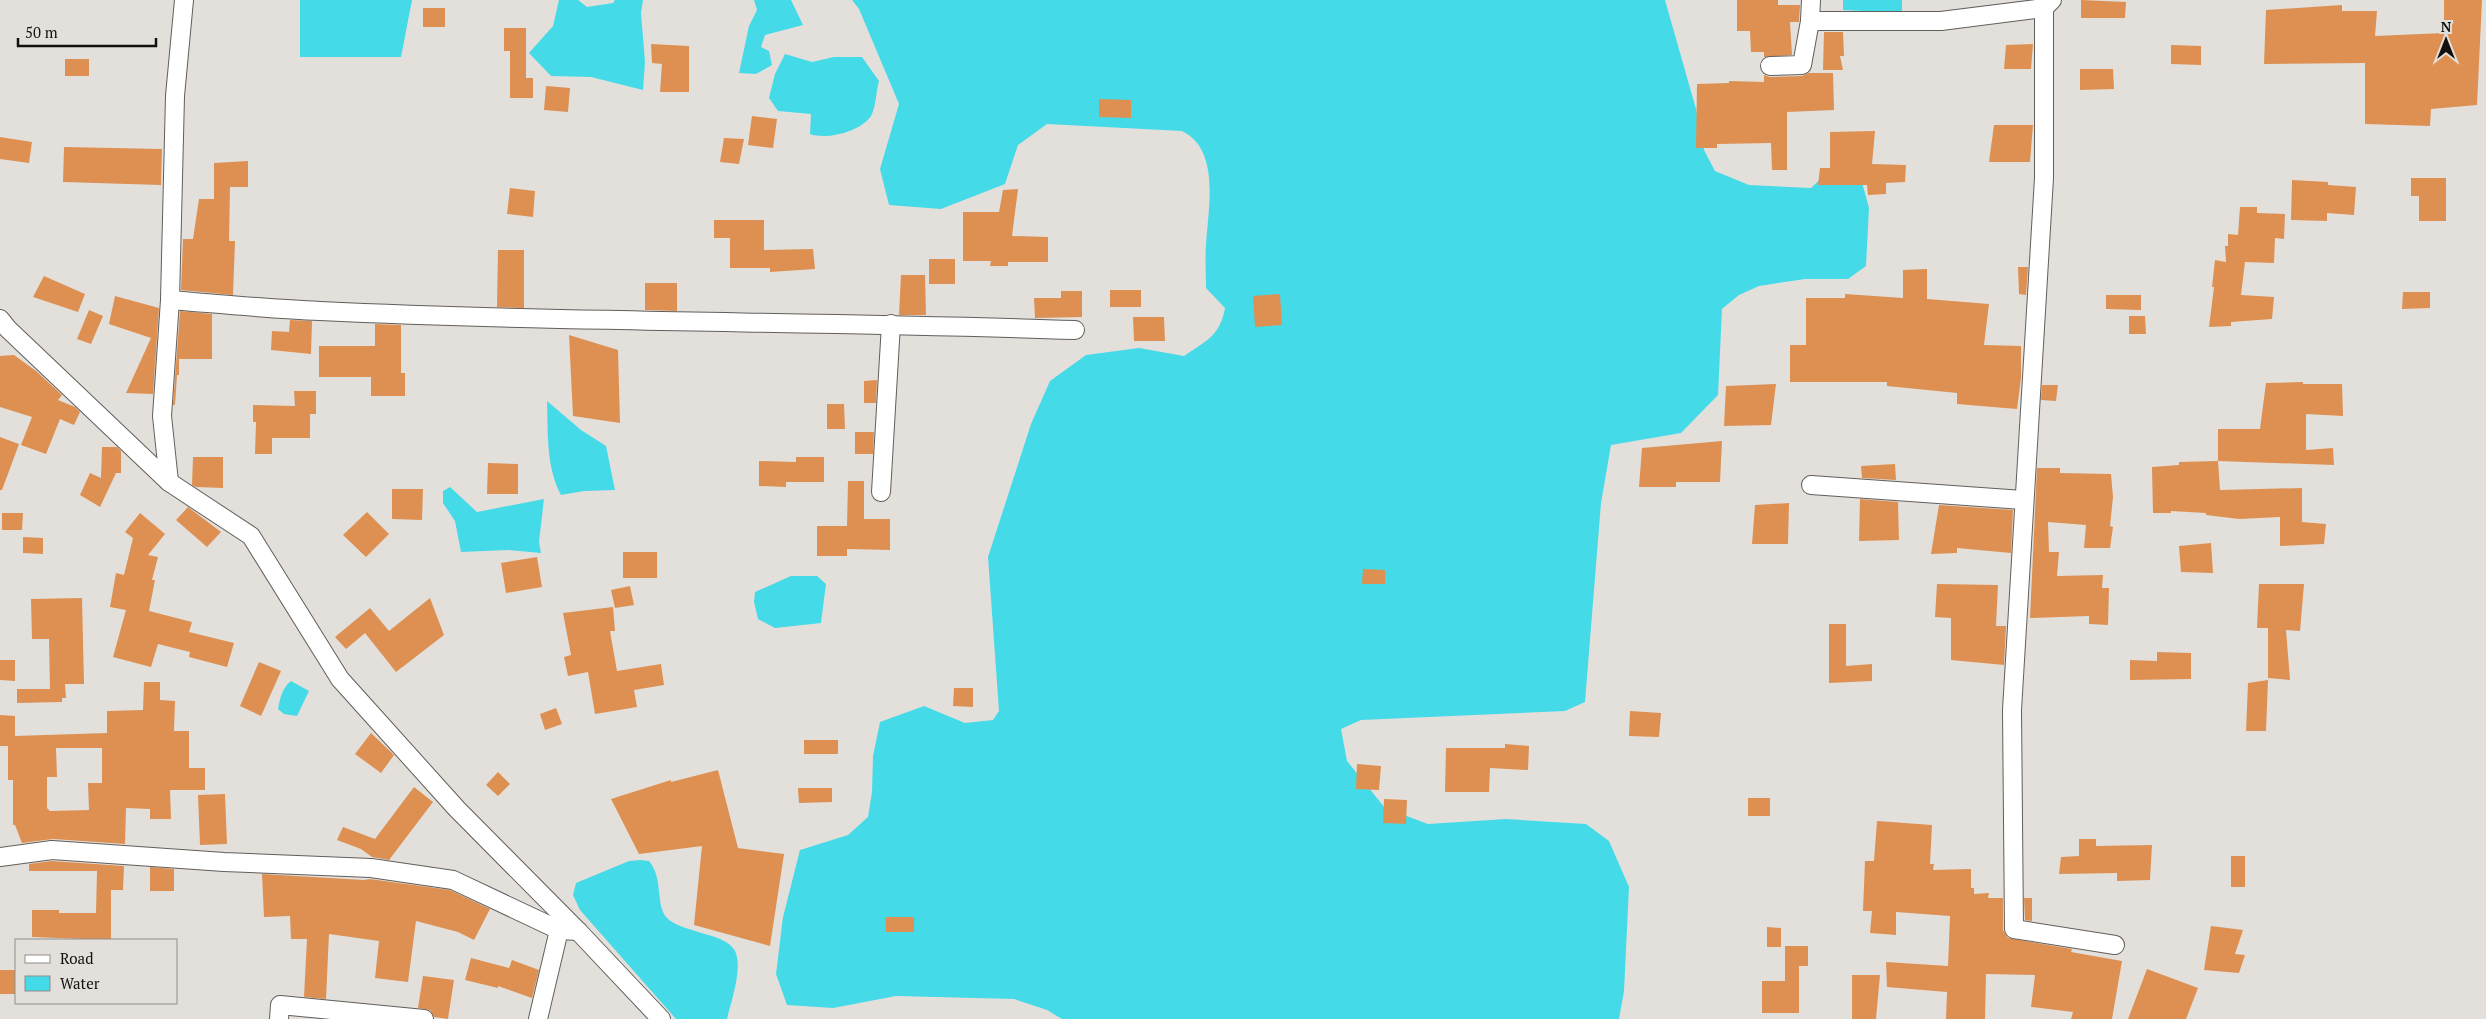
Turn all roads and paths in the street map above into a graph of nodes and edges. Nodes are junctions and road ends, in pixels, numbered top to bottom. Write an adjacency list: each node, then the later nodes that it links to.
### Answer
1 (184, 0): 6 (street)
2 (1811, 0): 4 (street)
3 (2048, 4): 4 (street); 13 (street)
4 (1810, 21): 5 (street)
5 (1770, 66)
6 (170, 300): 8 (street); 10 (street)
7 (0, 319): 10 (street)
8 (891, 324): 9 (street); 12 (street)
9 (1075, 330)
10 (169, 482): 16 (street)
11 (1810, 485): 13 (street)
12 (881, 492)
13 (2023, 500): 17 (street)
14 (0, 858): 15 (street)
15 (559, 930): 16 (street); 20 (street)
16 (578, 931): 21 (street)
17 (2115, 946)
18 (280, 1019): 19 (street)
19 (424, 1019)
20 (538, 1019)
21 (661, 1019)

